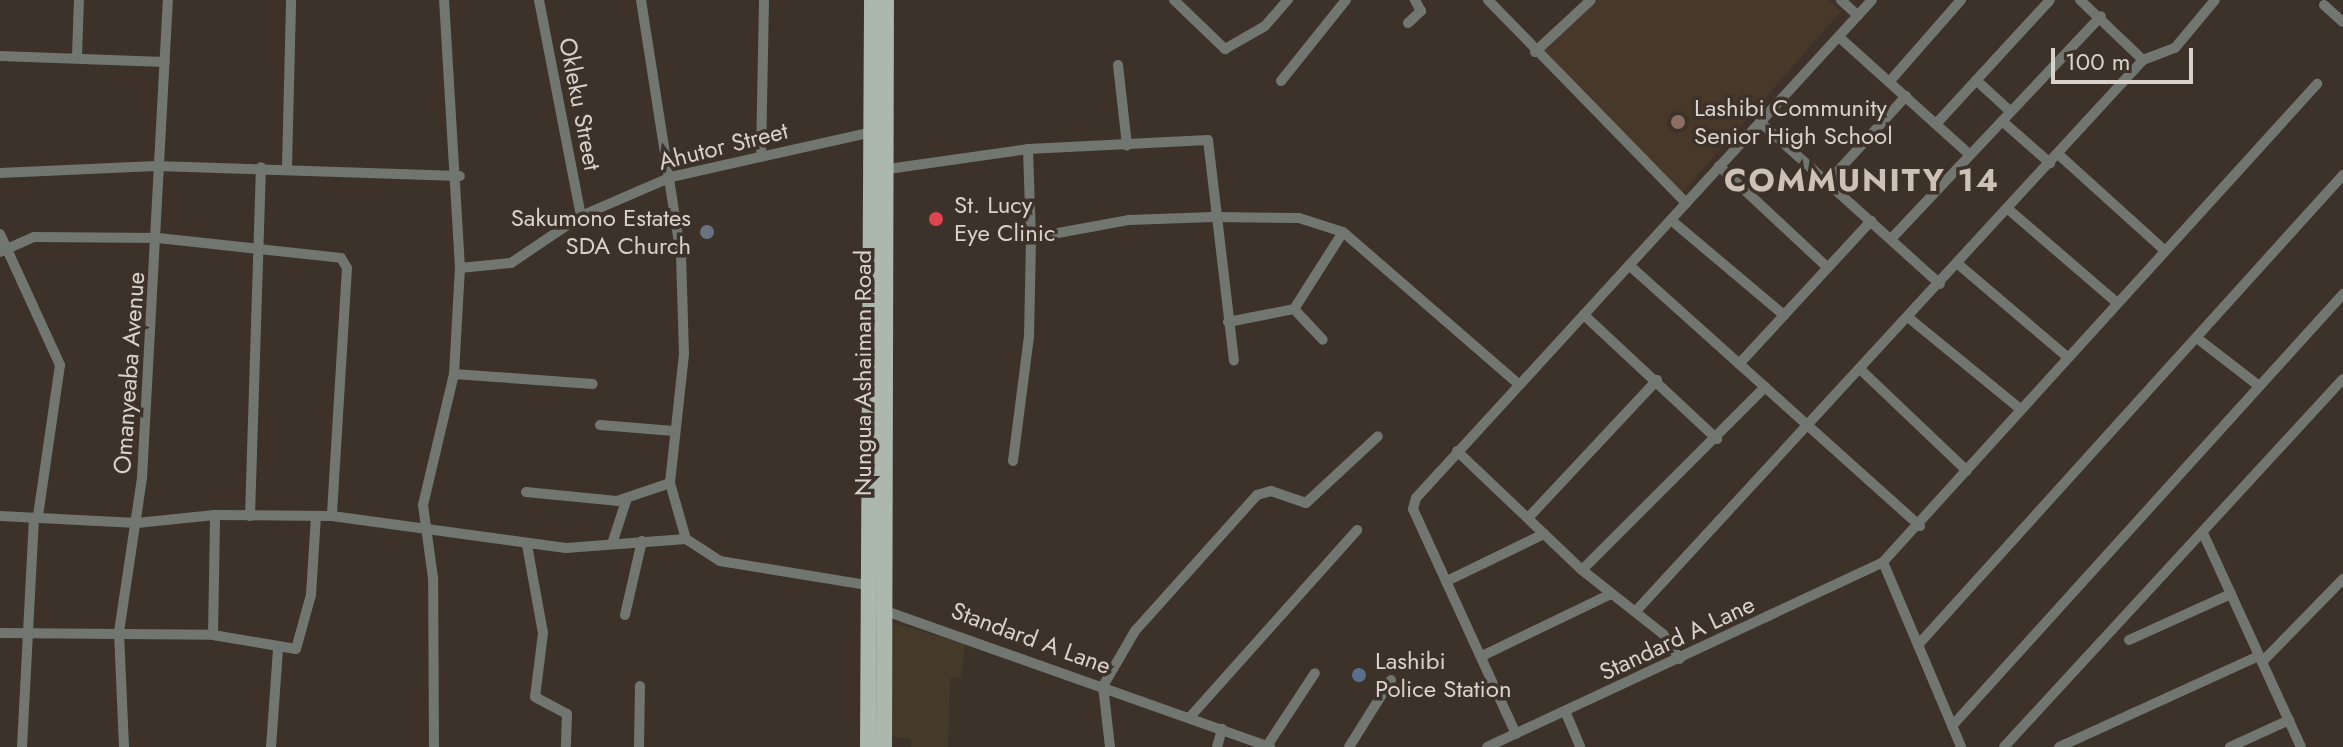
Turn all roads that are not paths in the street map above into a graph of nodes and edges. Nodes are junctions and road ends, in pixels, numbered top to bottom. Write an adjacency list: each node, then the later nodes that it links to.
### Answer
1 (79, 0): 30 (street)
2 (168, 0): 32 (street, Omanyeaba Avenue)
3 (291, 0): 53 (street)
4 (444, 0): 57 (street)
5 (539, 0): 62 (street, Okleku Street)
6 (641, 0): 58 (street)
7 (764, 0): 48 (street)
8 (872, 0): 43 (main road, Nungua Ashaiman Road)
9 (886, 0): 54 (main road, Nungua Ashaiman Road)
10 (1174, 0): 11 (street)
11 (1288, 0)
12 (1346, 0): 35 (street)
13 (1415, 0): 26 (street)
14 (1488, 0): 28 (street)
15 (1591, 0): 28 (street)
16 (1841, 0): 23 (street)
17 (1872, 0): 23 (street)
18 (1961, 0): 36 (street)
19 (2050, 0): 34 (street)
20 (2080, 0): 24 (street)
21 (2215, 0): 31 (street)
22 (2324, 2): 25 (street)
23 (1858, 16): 27 (street)
24 (2101, 16): 31 (street); 39 (street)
25 (2343, 22)
26 (1408, 23)
27 (1839, 37): 36 (street); 41 (street)
28 (1535, 52): 60 (street)
29 (0, 56): 30 (street)
30 (77, 56): 32 (street)
31 (2143, 60): 46 (street)
32 (165, 62): 50 (street, Omanyeaba Avenue)
33 (1118, 65): 44 (street)
34 (1976, 80): 39 (street); 42 (street)
35 (1281, 81)
36 (1890, 81): 38 (street)
37 (2317, 84): 71 (street, Standard A Lane)
38 (1906, 96): 42 (street); 59 (street)
39 (2011, 112): 40 (street)
40 (2002, 121): 47 (street); 49 (street)
41 (1760, 122): 51 (street); 59 (street)
42 (1936, 124): 47 (street)
43 (872, 132): 48 (street, Ahutor Street); 133 (main road, Nungua Ashaiman Road)
44 (1127, 145): 45 (street); 63 (street)
45 (1028, 149): 54 (street); 69 (street)
46 (2058, 154): 49 (street); 71 (street)
47 (1970, 155): 70 (street)
48 (761, 157): 58 (street, Ahutor Street)
49 (2050, 163): 61 (street)
50 (156, 166): 52 (street); 55 (street); 68 (street, Omanyeaba Avenue)
51 (1719, 166): 60 (street); 77 (street)
52 (261, 167): 53 (street); 73 (street)
53 (287, 167): 57 (street)
54 (888, 169): 133 (main road, Nungua Ashaiman Road)
55 (0, 173)
56 (2343, 175): 86 (street)
57 (460, 176): 76 (street)
58 (671, 177): 62 (street, Ahutor Street); 103 (street)
59 (1828, 182): 65 (street)
60 (1686, 203): 64 (street)
61 (2008, 209): 74 (street); 80 (street)
62 (581, 216): 76 (street, Ahutor Street)
63 (1213, 217): 66 (street); 69 (street); 85 (street)
64 (1671, 220): 75 (street); 83 (street)
65 (1871, 221): 70 (street); 77 (street)
66 (1343, 232): 81 (street); 95 (street)
67 (0, 234): 72 (street)
68 (158, 238): 72 (street); 73 (street); 119 (street, Omanyeaba Avenue)
69 (1031, 238): 107 (street)
70 (1891, 239): 78 (street)
71 (2162, 248): 80 (street, Standard A Lane)
72 (4, 250): 117 (street)
73 (261, 254): 114 (street); 116 (street)
74 (1958, 264): 78 (street); 88 (street)
75 (1629, 265): 82 (street); 90 (street)
76 (460, 268): 92 (street)
77 (1828, 268): 83 (street)
78 (1940, 284): 84 (street)
79 (2343, 294): 97 (street)
80 (2115, 301): 88 (street, Standard A Lane)
81 (1294, 309): 85 (street); 87 (street)
82 (1584, 315): 94 (street); 95 (street)
83 (1784, 315): 90 (street)
84 (1909, 318): 91 (street); 100 (street)
85 (1228, 322): 89 (street)
86 (2197, 338): 97 (street); 144 (street)
87 (1323, 340)
88 (2066, 356): 100 (street, Standard A Lane)
89 (1234, 360)
90 (1739, 364): 98 (street)
91 (1861, 370): 102 (street); 108 (street)
92 (454, 374): 96 (street); 120 (street)
93 (2343, 379): 99 (street)
94 (1657, 380): 105 (street); 118 (street)
95 (1516, 382): 106 (street)
96 (593, 384)
97 (2259, 386): 156 (street)
98 (1765, 387): 102 (street); 105 (street)
99 (2339, 393): 123 (street)
100 (2019, 408): 108 (street, Standard A Lane)
101 (600, 425): 103 (street)
102 (1810, 427): 121 (street); 137 (street)
103 (674, 431): 109 (street)
104 (1378, 436): 152 (street)
105 (1717, 439): 130 (street)
106 (1457, 451): 118 (street); 132 (street)
107 (1013, 461)
108 (1967, 471): 121 (street, Standard A Lane)
109 (670, 483): 111 (street); 125 (street)
110 (526, 492): 111 (street)
111 (626, 501): 127 (street)
112 (215, 515): 114 (street); 119 (street); 142 (street)
113 (0, 516): 117 (street)
114 (250, 516): 115 (street)
115 (316, 516): 116 (street); 145 (street)
116 (332, 516): 120 (street)
117 (36, 517): 119 (street); 141 (street)
118 (1528, 518): 124 (street)
119 (137, 523): 139 (street, Omanyeaba Avenue)
120 (429, 524): 128 (street); 163 (street)
121 (1920, 526): 129 (street, Standard A Lane)
122 (1357, 530): 154 (street)
123 (2203, 533): 135 (street); 174 (street)
124 (1544, 534): 130 (street); 132 (street)
125 (686, 539): 126 (street); 133 (street)
126 (642, 541): 127 (street); 138 (street)
127 (612, 544): 128 (street)
128 (527, 545): 164 (street)
129 (1883, 562): 144 (street); 147 (street, Standard A Lane)
130 (1582, 570): 134 (street)
131 (2343, 579): 148 (street)
132 (1447, 581): 146 (street)
133 (874, 586): 136 (main road, Nungua Ashaiman Road)
134 (1611, 594): 137 (street); 146 (street)
135 (2231, 594): 143 (street); 148 (street)
136 (873, 608): 152 (street, Standard A Lane); 166 (main road, Nungua Ashaiman Road); 167 (main road, Nungua Ashaiman Road)
137 (1636, 611): 147 (street)
138 (625, 615)
139 (119, 632): 141 (street); 142 (street); 161 (street, Omanyeaba Avenue)
140 (0, 633): 141 (street)
141 (26, 634): 160 (street)
142 (213, 635): 145 (street)
143 (2129, 640)
144 (1918, 645): 156 (street)
145 (278, 649): 162 (street)
146 (1482, 656): 158 (street)
147 (1680, 659): 153 (street, Standard A Lane)
148 (2261, 659): 155 (street); 175 (street)
149 (1315, 673): 159 (street)
150 (1391, 680): 170 (street)
151 (640, 686): 165 (street)
152 (1103, 686): 154 (street, Standard A Lane); 168 (street)
153 (1565, 711): 158 (street, Standard A Lane); 172 (street)
154 (1190, 717): 157 (street, Standard A Lane)
155 (2289, 720): 176 (street); 177 (street)
156 (1952, 726): 173 (street)
157 (1222, 729): 159 (street, Standard A Lane); 169 (street)
158 (1516, 734): 171 (street, Standard A Lane)
159 (1268, 746)
160 (22, 747)
161 (124, 747)
162 (271, 747)
163 (434, 747)
164 (566, 747)
165 (639, 747)
166 (868, 747)
167 (884, 747)
168 (1110, 747)
169 (1217, 747)
170 (1349, 747)
171 (1487, 747)
172 (1580, 747)
173 (1961, 747)
174 (2004, 747)
175 (2059, 747)
176 (2230, 747)
177 (2301, 747)

